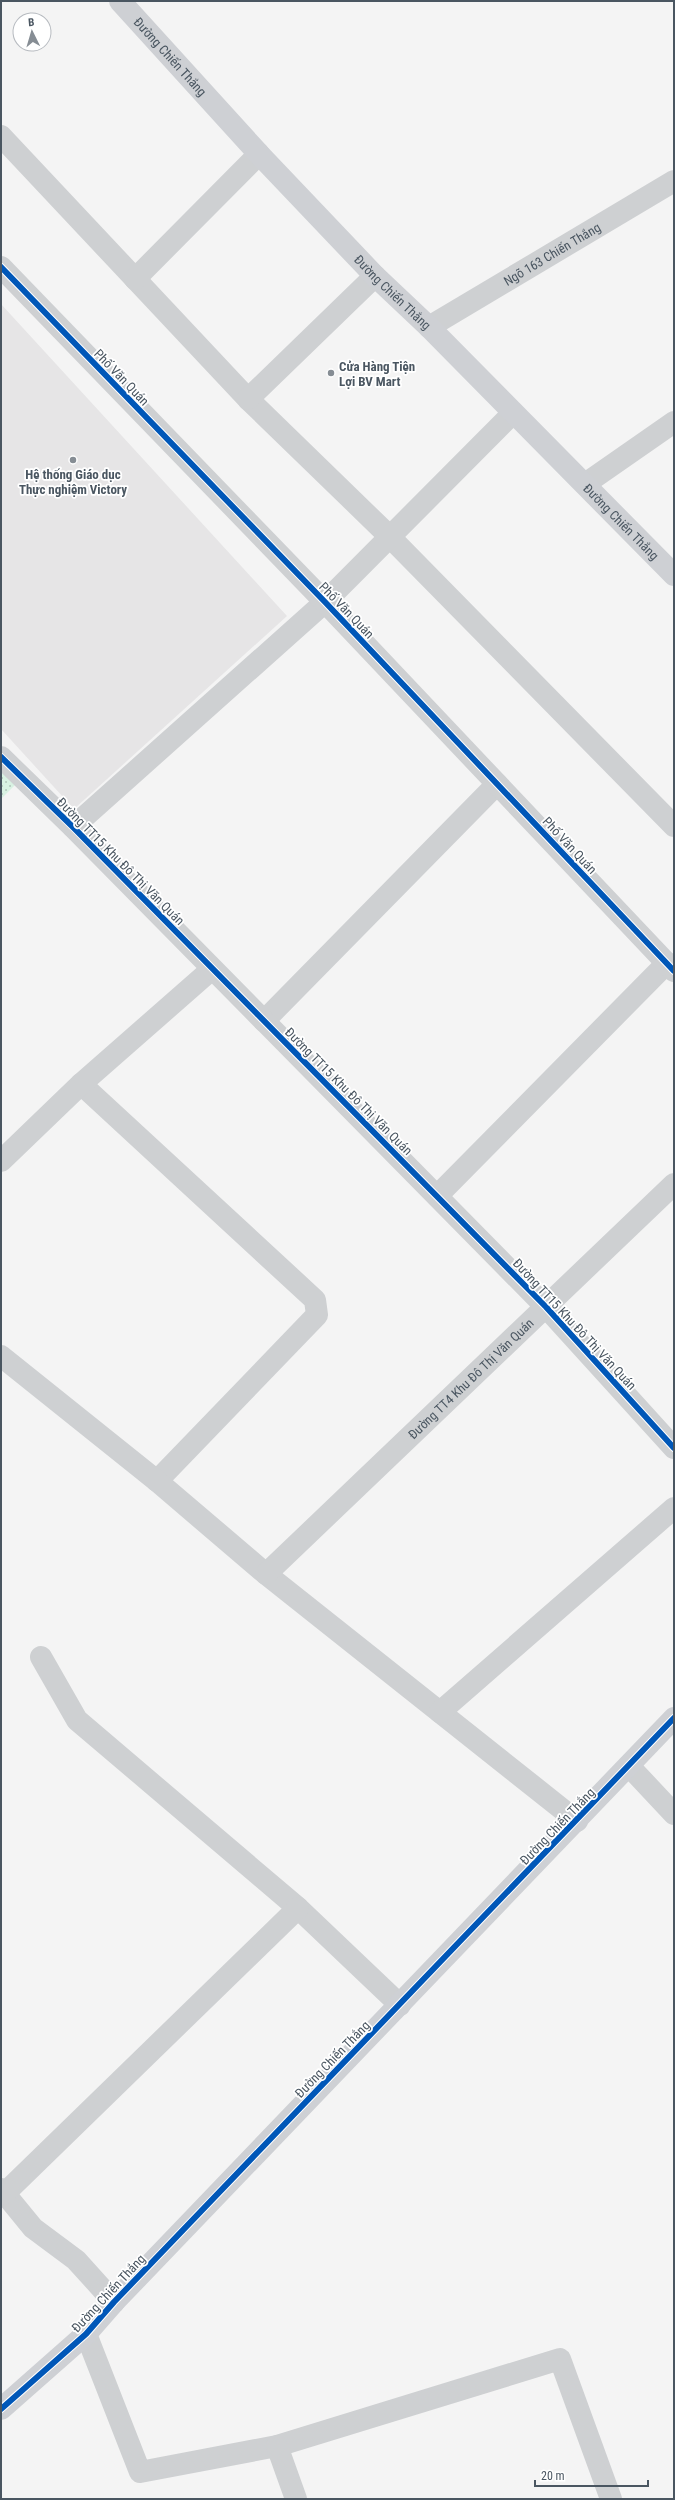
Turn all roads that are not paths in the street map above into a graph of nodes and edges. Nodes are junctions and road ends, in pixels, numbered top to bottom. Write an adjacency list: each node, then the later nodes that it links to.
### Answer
1 (121, 1): 3 (street, Đường Chiến Thắng)
2 (1, 136): 7 (street)
3 (259, 154): 6 (street, Đường Chiến Thắng); 7 (street)
4 (674, 181): 8 (street, Ngõ 163 Chiến Thắng)
5 (1, 267): 15 (street, Phố Văn Quán)
6 (375, 276): 8 (street, Đường Chiến Thắng); 9 (street)
7 (135, 278): 9 (street)
8 (429, 327): 10 (street, Đường Chiến Thắng)
9 (248, 400): 13 (street)
10 (513, 412): 12 (street, Đường Chiến Thắng); 13 (street)
11 (674, 422): 12 (street)
12 (585, 484): 14 (street, Đường Chiến Thắng)
13 (390, 537): 15 (street); 18 (street)
14 (674, 575)
15 (325, 602): 17 (street, Phố Văn Quán); 19 (street)
16 (1, 757): 19 (street, Đường TT15 Khu Đô Thị Văn Quán)
17 (497, 784): 20 (street, Phố Văn Quán); 22 (street)
18 (674, 826)
19 (73, 827): 21 (street, Đường TT15 Khu Đô Thị Văn Quán)
20 (670, 967): 26 (street)
21 (212, 969): 22 (street, Đường TT15 Khu Đô Thị Văn Quán); 23 (street)
22 (264, 1021): 26 (street, Đường TT15 Khu Đô Thị Văn Quán)
23 (81, 1084): 24 (street); 30 (street)
24 (1, 1161)
25 (674, 1184): 27 (street, Đường TT4 Khu Đô Thị Văn Quán)
26 (437, 1196): 27 (street, Đường TT15 Khu Đô Thị Văn Quán)
27 (546, 1307): 29 (street, Đường TT15 Khu Đô Thị Văn Quán); 32 (street, Đường TT4 Khu Đô Thị Văn Quán)
28 (1, 1356): 30 (street)
29 (674, 1448)
30 (157, 1481): 32 (street)
31 (674, 1508): 34 (street)
32 (266, 1574): 34 (street)
33 (41, 1657): 39 (street)
34 (440, 1712): 38 (street)
35 (674, 1718): 36 (street, Đường Chiến Thắng)
36 (629, 1766): 37 (street); 38 (street, Đường Chiến Thắng)
37 (674, 1814)
38 (577, 1821): 40 (street, Đường Chiến Thắng)
39 (298, 1908): 40 (street); 41 (street)
40 (400, 2004): 42 (street, Đường Chiến Thắng)
41 (2, 2192): 42 (street)
42 (114, 2302): 43 (street, Đường Chiến Thắng)
43 (86, 2334): 44 (street, Đường Chiến Thắng); 45 (street)
44 (1, 2409)
45 (277, 2446): 46 (street); 47 (street)
46 (296, 2499)
47 (611, 2499)

